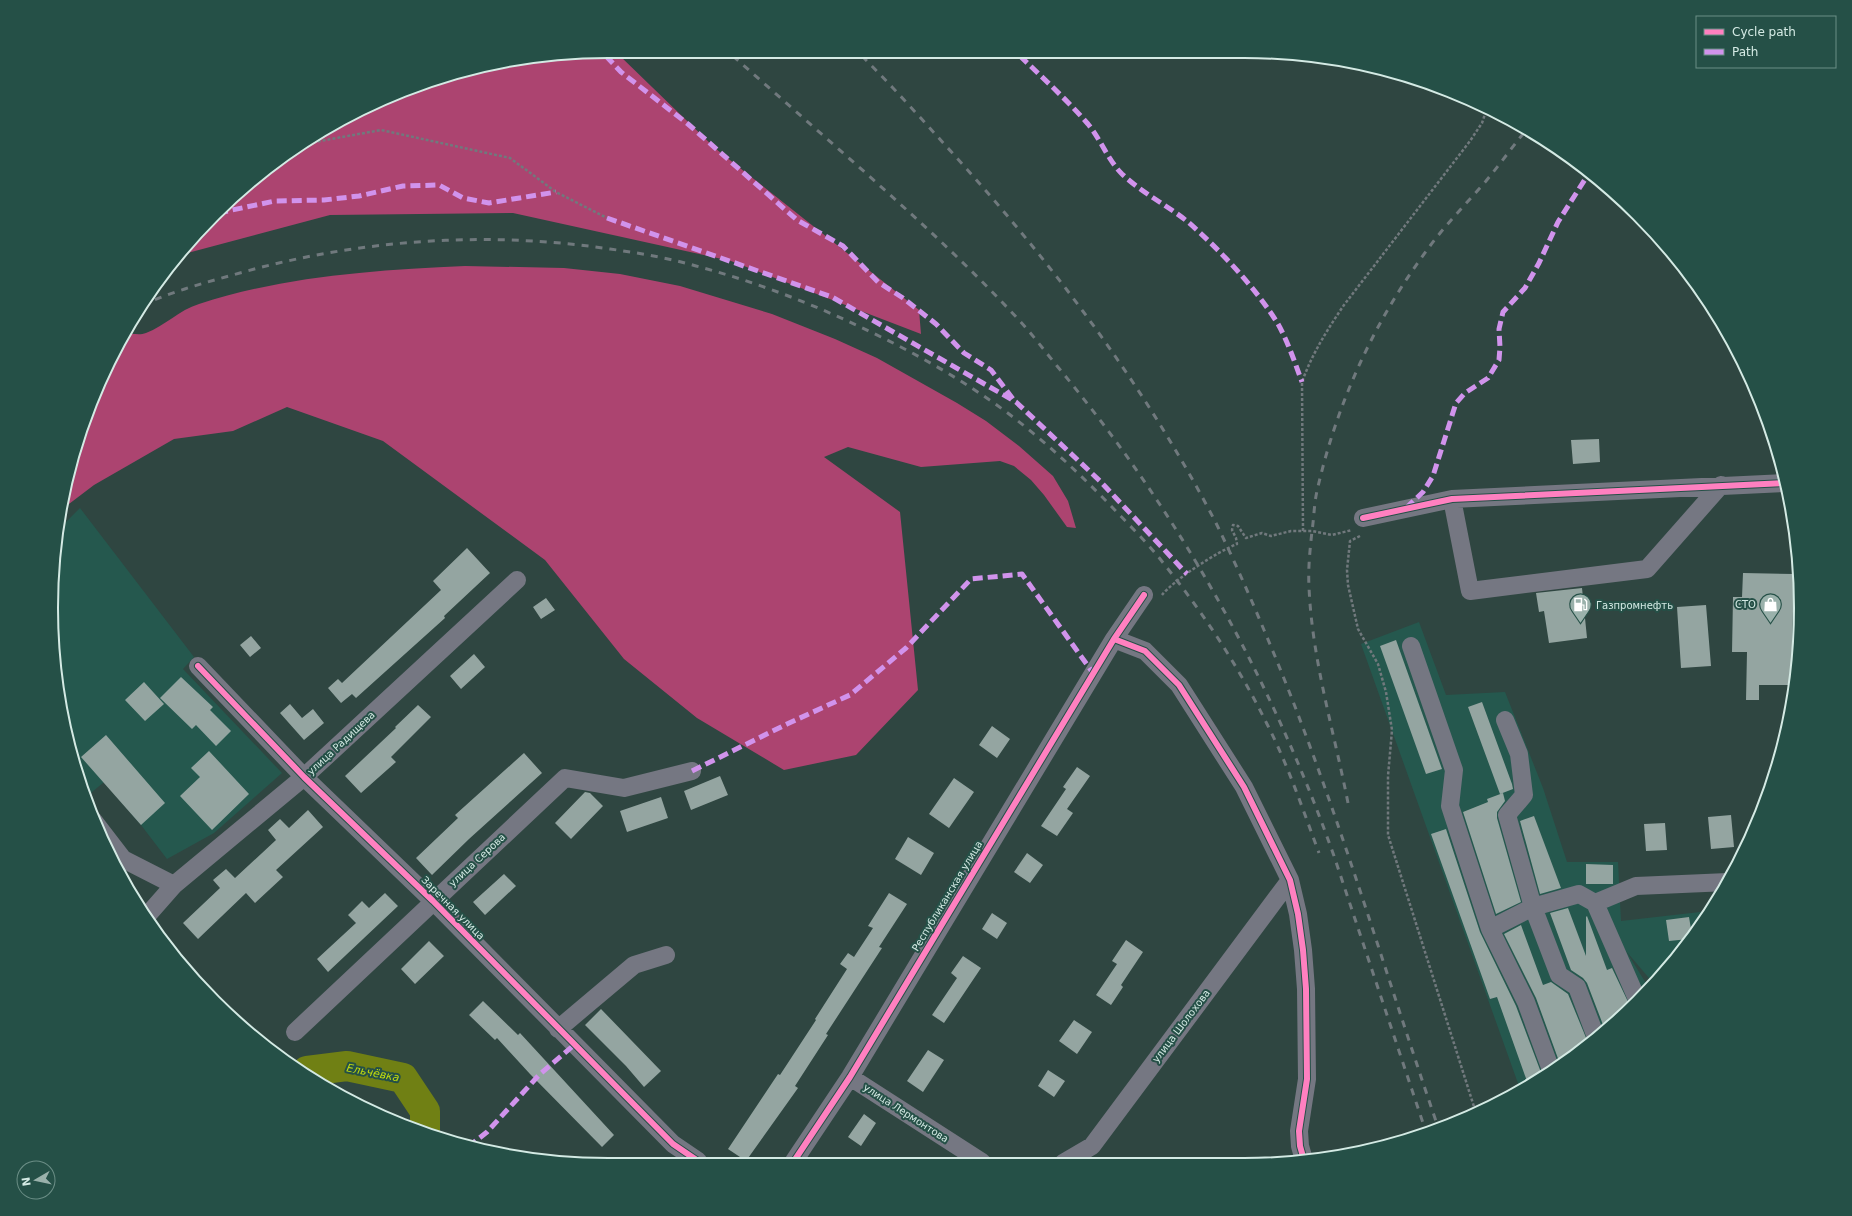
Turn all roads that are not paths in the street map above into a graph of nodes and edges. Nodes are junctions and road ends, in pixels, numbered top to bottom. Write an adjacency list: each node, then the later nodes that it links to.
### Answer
1 (1779, 483): 2 (street)
2 (1721, 485): 3 (street); 3 (street)
3 (1452, 499): 4 (street)
4 (1363, 518)
5 (517, 580): 12 (street, улица Радищева)
6 (1151, 598): 7 (street, Республиканская улица)
7 (1114, 639): 14 (street); 28 (street, Республиканская улица)
8 (1411, 646): 21 (street)
9 (198, 666): 12 (street, Заречная улица)
10 (1505, 720): 19 (street)
11 (692, 771): 17 (street, улица Серова)
12 (304, 777): 16 (street, улица Радищева); 17 (street, Заречная улица)
13 (111, 843): 16 (street)
14 (1290, 880): 29 (street); 33 (street, улица Шолохова)
15 (1720, 882): 18 (street)
16 (174, 885): 20 (street, улица Радищева)
17 (433, 901): 24 (street, Заречная улица); 25 (street, улица Серова)
18 (1595, 903): 19 (street); 23 (street)
19 (1533, 907): 21 (street); 26 (street)
20 (150, 912)
21 (1490, 929): 27 (street)
22 (666, 955): 24 (street)
23 (1635, 995)
24 (558, 1029): 30 (street, Заречная улица)
25 (295, 1032)
26 (1594, 1032)
27 (1549, 1066)
28 (850, 1076): 31 (street, Республиканская улица); 32 (street, улица Лермонтова)
29 (1302, 1155)
30 (693, 1158)
31 (797, 1158)
32 (976, 1158)
33 (1072, 1158)

